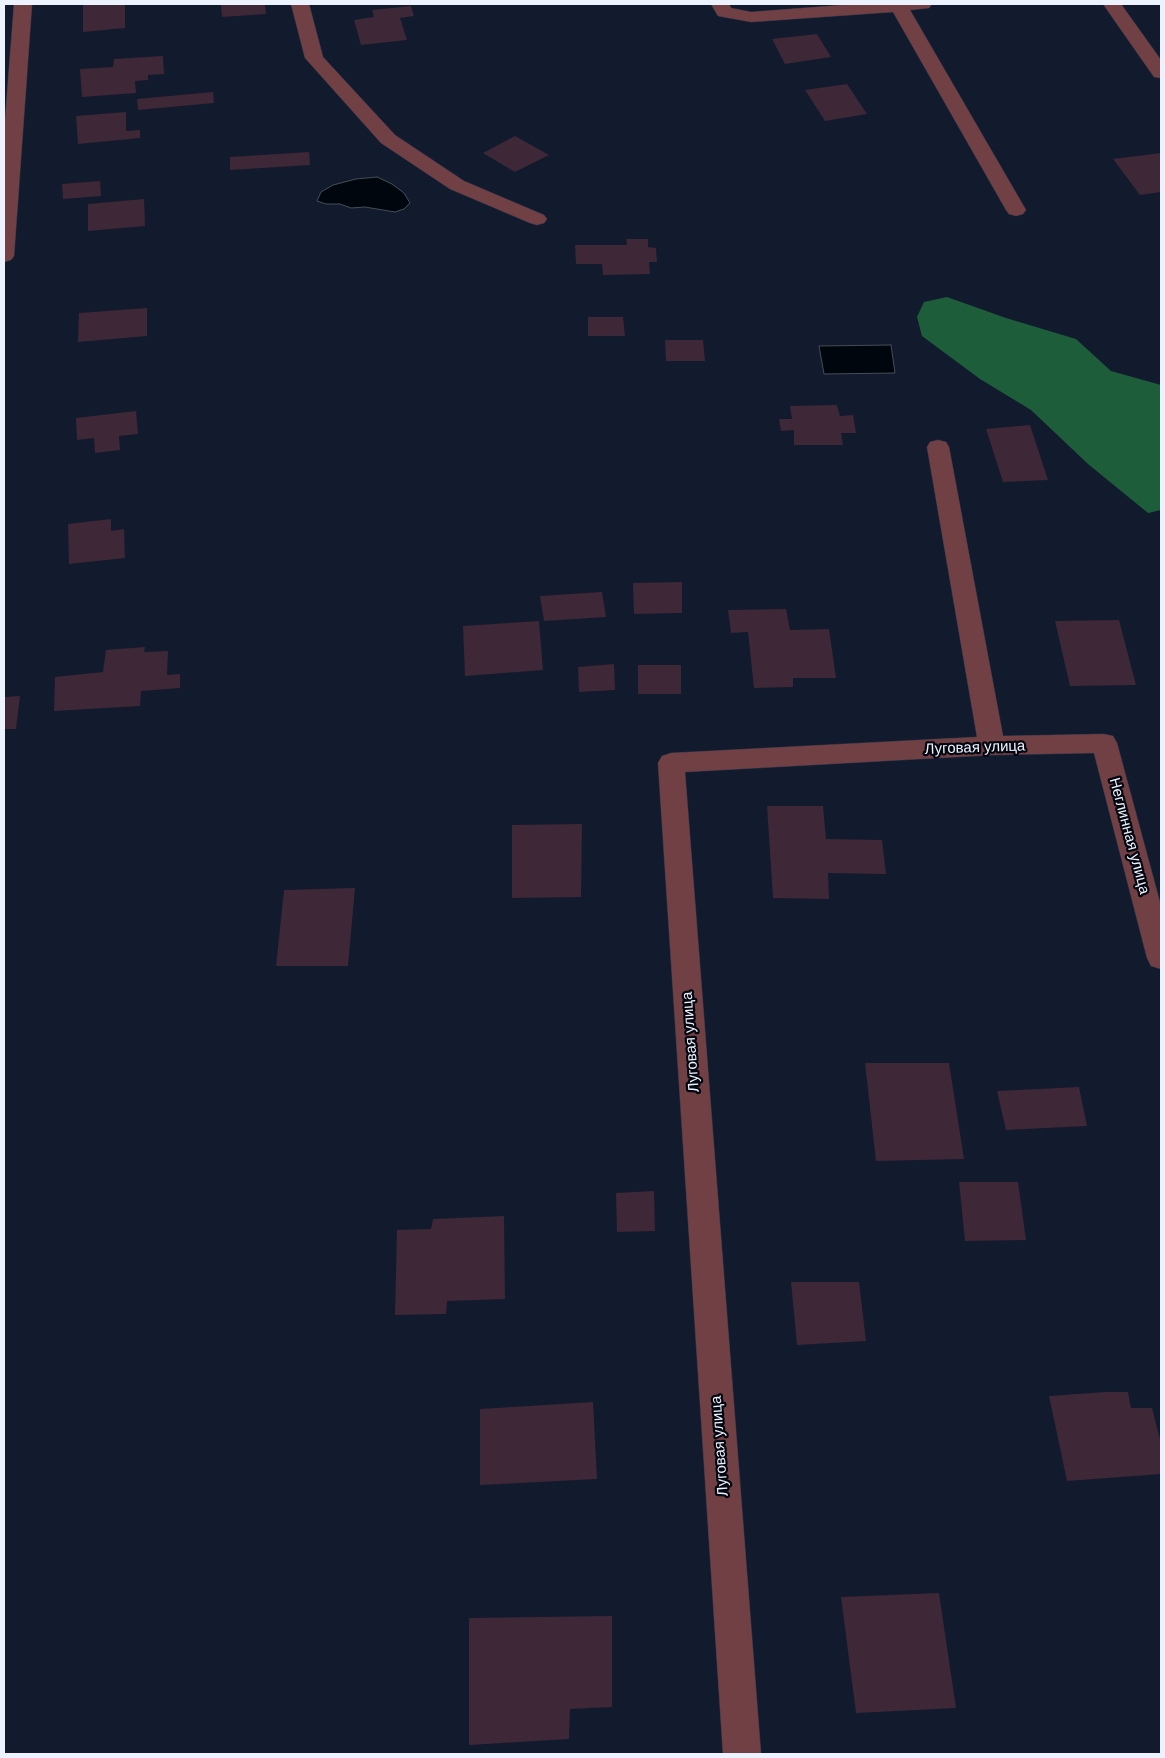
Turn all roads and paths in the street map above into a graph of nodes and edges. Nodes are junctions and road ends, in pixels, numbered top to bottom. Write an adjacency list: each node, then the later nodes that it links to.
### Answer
1 (23, 4): 10 (street)
2 (300, 4): 9 (street)
3 (720, 4): 6 (street)
4 (923, 4): 6 (street)
5 (1112, 4): 7 (street)
6 (899, 6): 8 (street)
7 (1161, 73)
8 (1016, 210)
9 (538, 219)
10 (4, 256)
11 (938, 447): 13 (street)
12 (1104, 744): 13 (street, Луговая улица); 14 (street, Неглинная улица)
13 (992, 746): 15 (street, Луговая улица)
14 (1161, 958)
15 (742, 1754)

